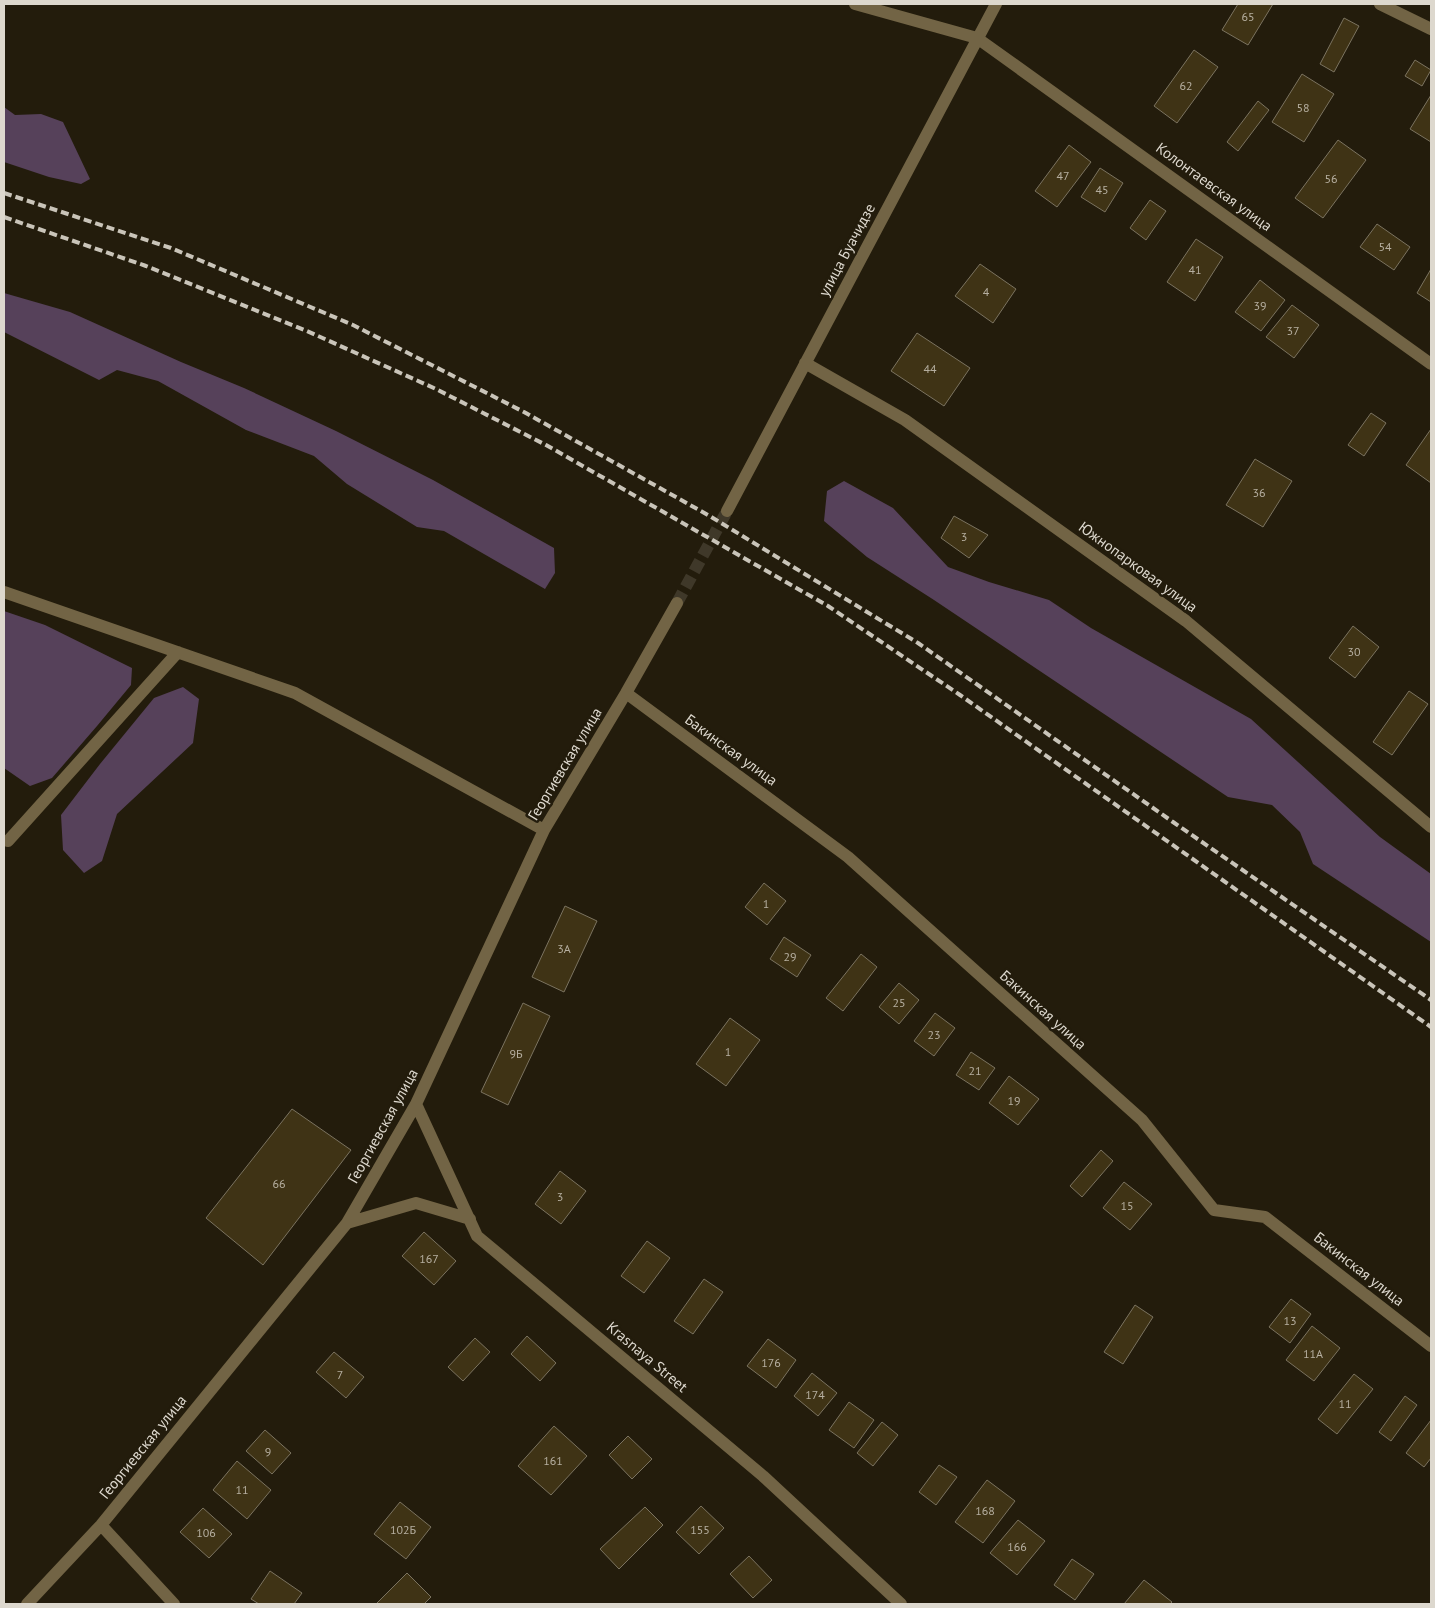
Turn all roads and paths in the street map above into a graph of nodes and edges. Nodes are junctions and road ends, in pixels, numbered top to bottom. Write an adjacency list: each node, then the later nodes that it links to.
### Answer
1 (855, 4): 5 (street)
2 (996, 4): 5 (street, улица Буачидзе)
3 (1380, 4): 4 (street)
4 (1431, 29)
5 (978, 38): 6 (street, улица Буачидзе); 7 (street, Колонтаевская улица)
6 (805, 363): 8 (street, улица Буачидзе); 13 (street, Южнопарковая улица)
7 (1431, 364)
8 (727, 511)
9 (4, 592): 11 (street)
10 (677, 602): 12 (street, Георгиевская улица)
11 (178, 652): 14 (street); 15 (street)
12 (626, 693): 14 (street, Георгиевская улица); 19 (street, Бакинская улица)
13 (1431, 827)
14 (544, 830): 16 (street, Георгиевская улица)
15 (8, 841)
16 (416, 1104): 17 (street, Krasnaya Street); 18 (street, Георгиевская улица)
17 (470, 1219): 18 (street); 23 (street, Krasnaya Street)
18 (347, 1223): 20 (street, Георгиевская улица)
19 (1431, 1346)
20 (101, 1525): 21 (street, Георгиевская улица); 22 (street)
21 (27, 1604)
22 (174, 1604)
23 (901, 1604)

